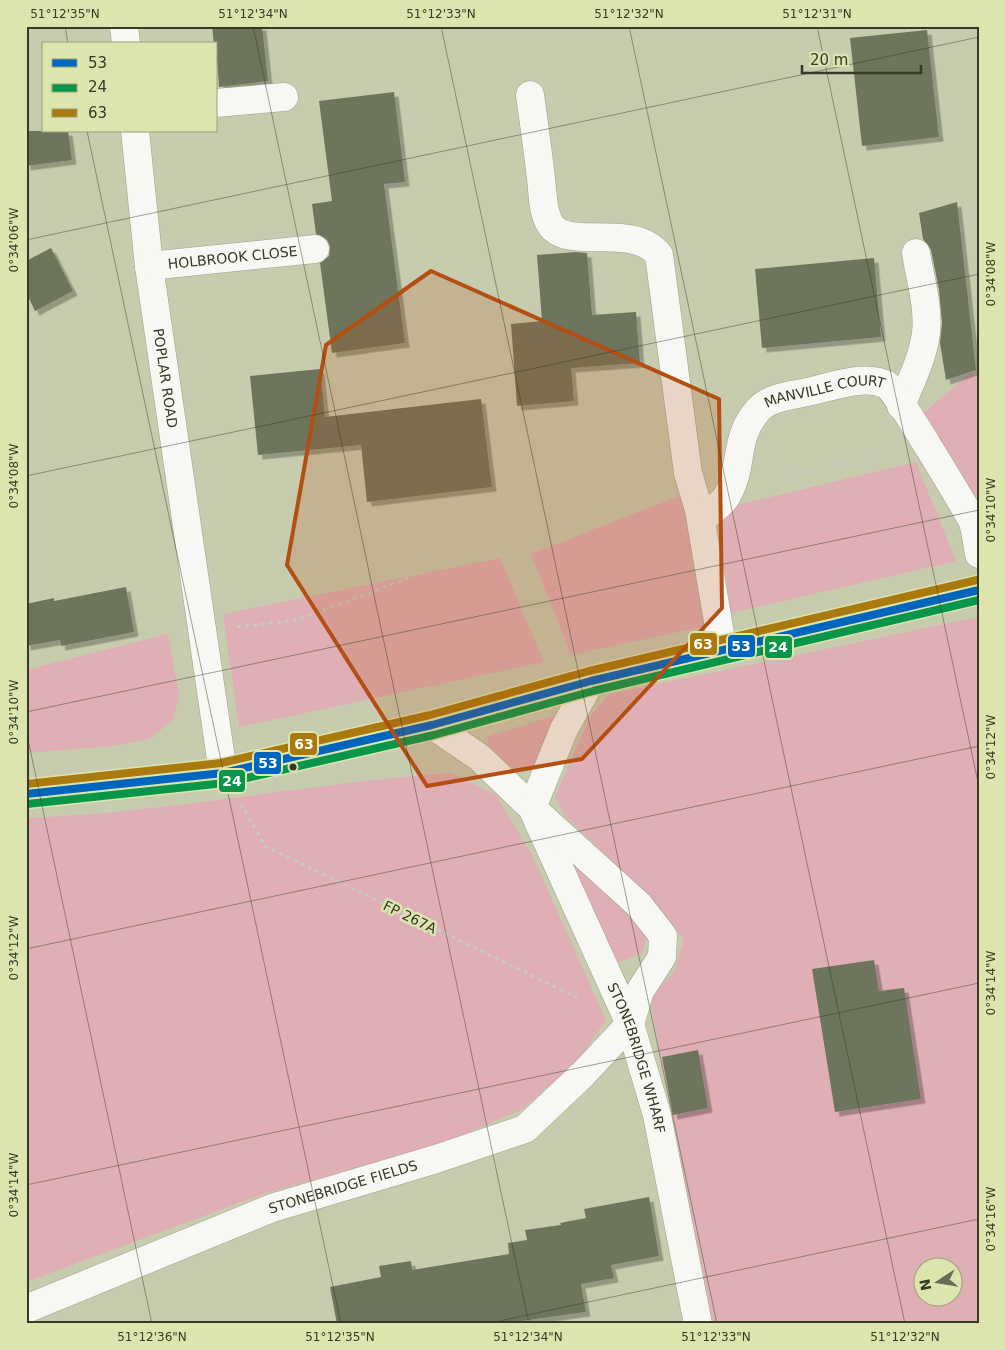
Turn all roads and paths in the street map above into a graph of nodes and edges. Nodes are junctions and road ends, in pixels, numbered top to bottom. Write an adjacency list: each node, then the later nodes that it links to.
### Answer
1 (124, 26): 2 (street)
2 (126, 42)
3 (530, 95): 13 (street)
4 (284, 97): 5 (street)
5 (218, 103)
6 (135, 132): 9 (street, POPLAR ROAD)
7 (316, 249): 9 (street, HOLBROOK CLOSE)
8 (916, 253): 10 (street)
9 (149, 266): 18 (street, POPLAR ROAD)
10 (901, 406): 11 (street, MANVILLE COURT); 12 (street, MANVILLE COURT)
11 (924, 441): 12 (path); 14 (street, MANVILLE COURT)
12 (733, 483): 15 (street, MANVILLE COURT)
13 (693, 491): 15 (street); 18 (path)
14 (976, 518): 16 (street, MANVILLE COURT)
15 (701, 520): 19 (street)
16 (979, 554)
17 (979, 590): 19 (street)
18 (202, 630): 22 (street, POPLAR ROAD)
19 (723, 650): 20 (street)
20 (591, 681): 21 (street); 24 (street)
21 (432, 725): 22 (street); 24 (street, STONEBRIDGE WHARF)
22 (223, 773): 23 (street); 25 (path, FP 267A)
23 (26, 794)
24 (532, 808): 25 (street, STONEBRIDGE WHARF); 25 (street)
25 (630, 1024): 26 (street, STONEBRIDGE FIELDS); 27 (street, STONEBRIDGE WHARF)
26 (26, 1309)
27 (698, 1324)

